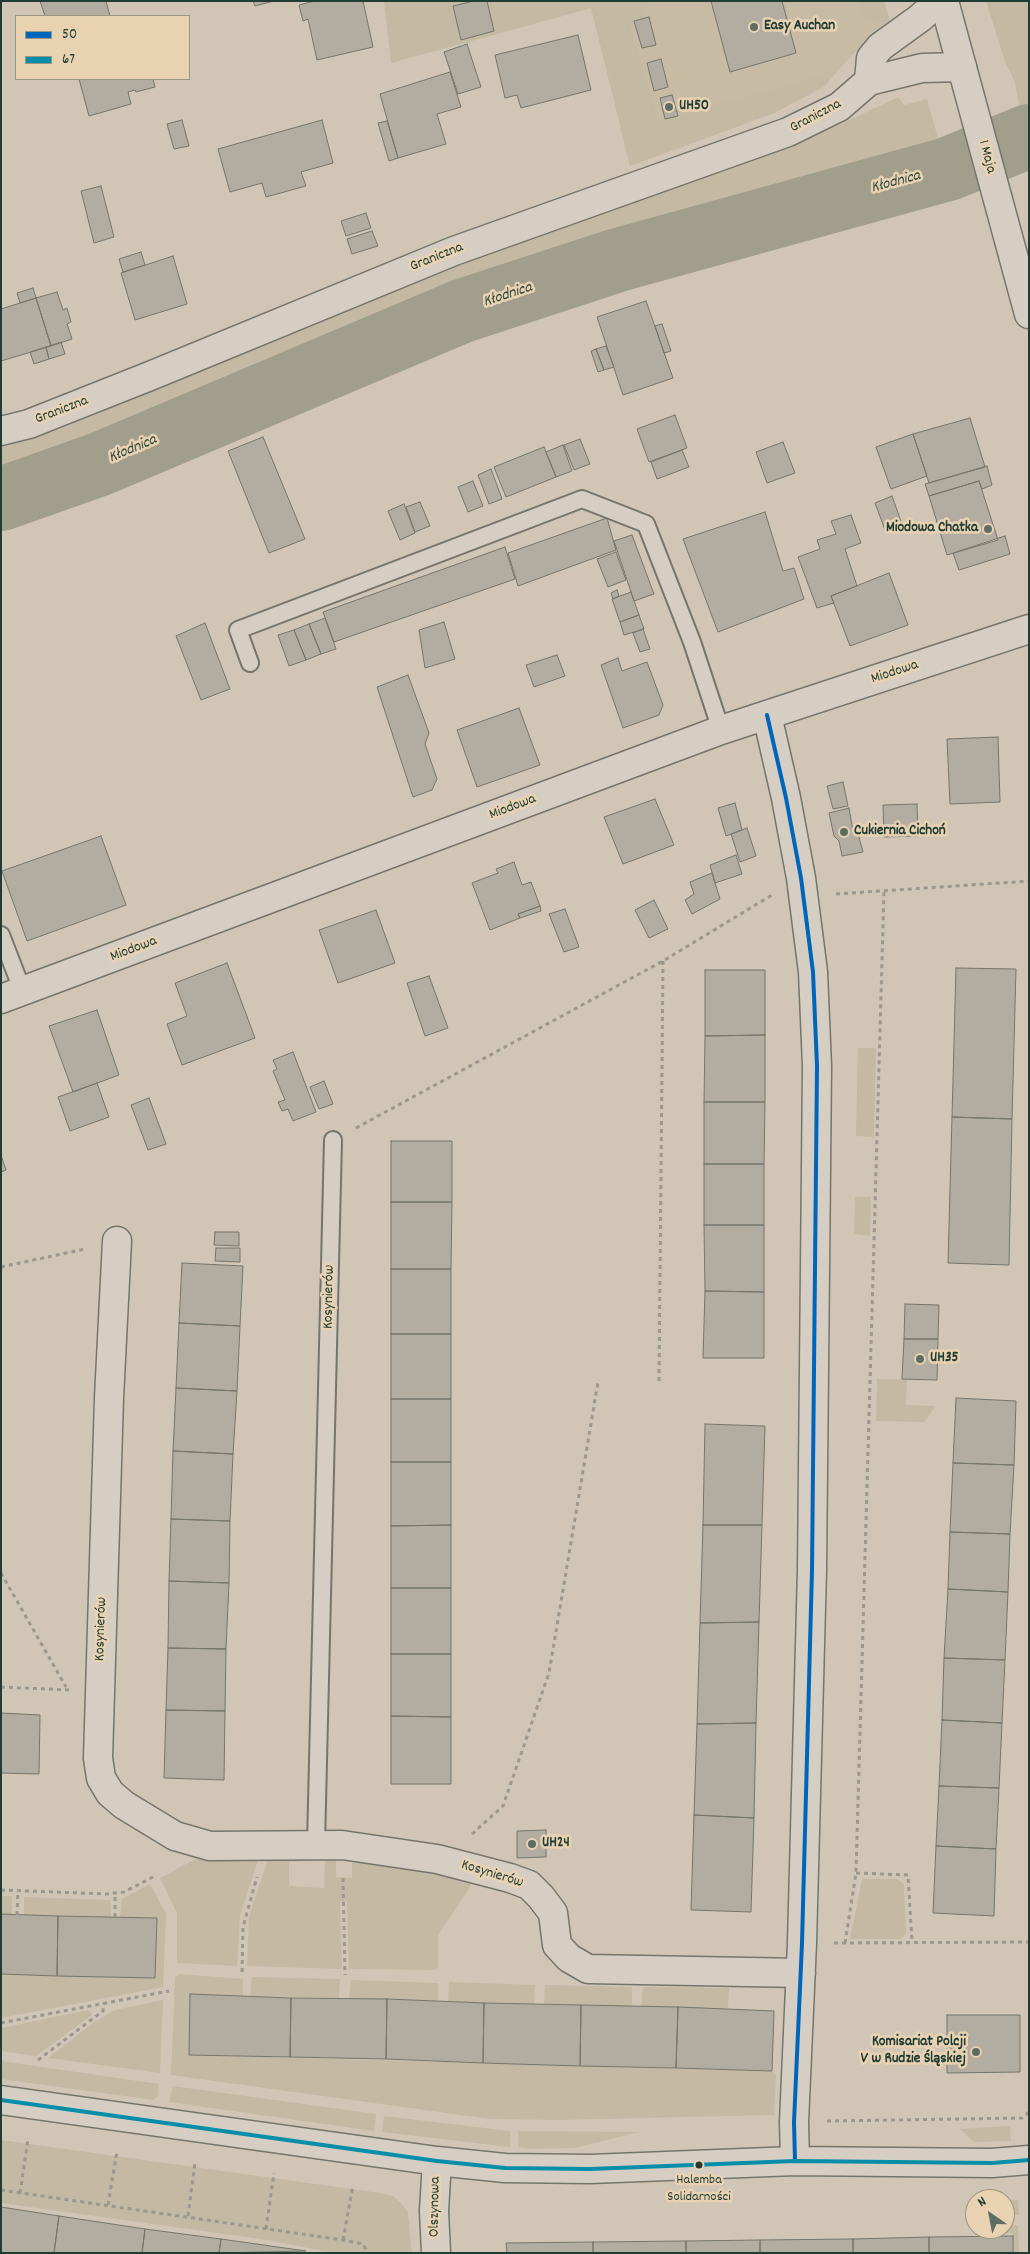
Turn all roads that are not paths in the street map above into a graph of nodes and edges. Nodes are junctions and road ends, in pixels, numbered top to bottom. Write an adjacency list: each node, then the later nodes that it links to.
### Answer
1 (939, 1): 4 (street)
2 (944, 1): 3 (street, 1 Maja)
3 (965, 78): 4 (street, Graniczna); 5 (street, 1 Maja)
4 (868, 81): 6 (street, Graniczna)
5 (1029, 314)
6 (1, 431)
7 (1029, 629): 9 (street, Miodowa)
8 (250, 663): 10 (lane)
9 (767, 715): 10 (street, Miodowa); 16 (street)
10 (721, 730): 12 (street, Miodowa)
11 (1, 935): 12 (lane)
12 (12, 995)
13 (334, 1140): 15 (lane, Kosynierów)
14 (117, 1242): 15 (street, Kosynierów)
15 (316, 1844): 16 (street, Kosynierów)
16 (801, 1973): 20 (street)
17 (1, 2100): 19 (street)
18 (1029, 2160): 20 (street)
19 (437, 2161): 20 (street); 21 (street, Olszynowa)
20 (795, 2161)
21 (436, 2253)

